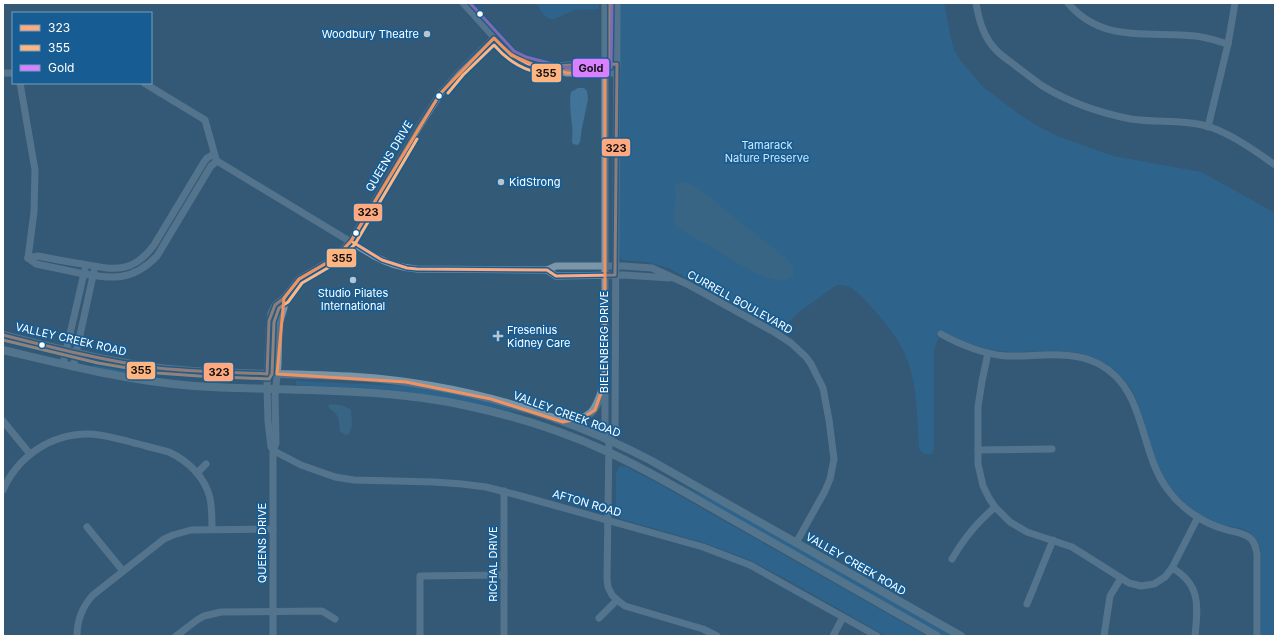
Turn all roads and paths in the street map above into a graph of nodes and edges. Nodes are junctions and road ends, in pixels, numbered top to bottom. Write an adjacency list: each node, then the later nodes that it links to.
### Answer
1 (463, 3): 7 (street)
2 (605, 3): 10 (street, BIELENBERG DRIVE)
3 (617, 3): 9 (street, BIELENBERG DRIVE)
4 (976, 3): 16 (street)
5 (1068, 3): 8 (street)
6 (1235, 3): 8 (street)
7 (494, 38): 11 (street); 19 (street, QUEENS DRIVE)
8 (1228, 44): 16 (street)
9 (616, 64): 10 (street); 13 (street, BIELENBERG DRIVE)
10 (605, 65): 11 (street); 12 (street, BIELENBERG DRIVE)
11 (547, 68): 12 (street)
12 (605, 73): 13 (street); 22 (street, BIELENBERG DRIVE)
13 (616, 73): 23 (street, BIELENBERG DRIVE)
14 (20, 84): 20 (street)
15 (146, 84): 17 (street)
16 (1208, 127): 18 (street)
17 (216, 158): 19 (street, CURRELL BOULEVARD); 24 (street); 27 (street)
18 (1275, 164)
19 (350, 242): 25 (street, CURRELL BOULEVARD); 31 (street, QUEENS DRIVE)
20 (28, 258): 21 (street); 26 (street)
21 (86, 265): 24 (street); 26 (street)
22 (604, 266): 23 (street, CURRELL BOULEVARD); 25 (street, CURRELL BOULEVARD); 28 (street, BIELENBERG DRIVE)
23 (615, 266): 29 (street, BIELENBERG DRIVE); 30 (street, CURRELL BOULEVARD)
24 (95, 267): 27 (street)
25 (547, 270): 28 (street, CURRELL BOULEVARD)
26 (84, 274): 27 (street); 35 (street)
27 (93, 275): 36 (street)
28 (604, 276): 29 (street, CURRELL BOULEVARD); 42 (street, BIELENBERG DRIVE)
29 (616, 276): 30 (street, CURRELL BOULEVARD); 46 (street, BIELENBERG DRIVE)
30 (674, 279): 63 (street, CURRELL BOULEVARD)
31 (284, 298): 40 (street, QUEENS DRIVE); 41 (street, QUEENS DRIVE)
32 (941, 334): 37 (street)
33 (3, 335): 35 (main road, VALLEY CREEK ROAD)
34 (3, 350): 38 (main road, VALLEY CREEK ROAD)
35 (66, 351): 36 (main road, VALLEY CREEK ROAD); 38 (street)
36 (76, 353): 39 (street); 40 (main road, VALLEY CREEK ROAD)
37 (988, 353): 49 (street); 57 (street)
38 (63, 364): 39 (main road, VALLEY CREEK ROAD)
39 (73, 367): 43 (main road, VALLEY CREEK ROAD)
40 (267, 374): 41 (main road, VALLEY CREEK ROAD); 43 (street, QUEENS DRIVE)
41 (277, 374): 43 (street, QUEENS DRIVE); 45 (main road, VALLEY CREEK ROAD)
42 (605, 382): 45 (main road); 46 (street, BIELENBERG DRIVE)
43 (271, 388): 48 (street, QUEENS DRIVE); 50 (main road, VALLEY CREEK ROAD)
44 (3, 421): 51 (street)
45 (563, 422): 46 (main road, VALLEY CREEK ROAD)
46 (609, 440): 50 (street, BIELENBERG DRIVE); 63 (main road, VALLEY CREEK ROAD)
47 (1052, 449): 49 (street)
48 (273, 450): 55 (street, AFTON ROAD); 61 (street, QUEENS DRIVE)
49 (978, 450): 56 (street)
50 (608, 452): 58 (street, BIELENBERG DRIVE); 83 (main road, VALLEY CREEK ROAD)
51 (30, 454): 53 (street); 54 (street)
52 (206, 464): 53 (street)
53 (197, 473): 60 (street)
54 (3, 490)
55 (504, 491): 58 (street, AFTON ROAD); 67 (street, RICHAL DRIVE)
56 (995, 507): 62 (street); 64 (street)
57 (1198, 517): 65 (street); 87 (street)
58 (607, 520): 69 (street, BIELENBERG DRIVE); 72 (street, AFTON ROAD)
59 (87, 527): 66 (street)
60 (212, 530): 61 (street); 66 (street)
61 (273, 530): 71 (street, QUEENS DRIVE)
62 (1053, 540): 68 (street); 70 (street)
63 (796, 542): 84 (main road, VALLEY CREEK ROAD)
64 (952, 559)
65 (1172, 568): 68 (street); 86 (street)
66 (122, 571): 75 (street)
67 (504, 575): 78 (street); 79 (street, RICHAL DRIVE)
68 (1121, 578): 85 (street)
69 (617, 600): 73 (street); 80 (street)
70 (1027, 604)
71 (274, 611): 74 (street); 76 (street); 77 (street, QUEENS DRIVE)
72 (843, 617): 81 (street); 82 (street, AFTON ROAD)
73 (599, 618)
74 (335, 619)
75 (77, 636)
76 (176, 636)
77 (274, 636)
78 (420, 636)
79 (504, 636)
80 (717, 636)
81 (833, 636)
82 (877, 636)
83 (937, 636)
84 (961, 636)
85 (1104, 636)
86 (1196, 636)
87 (1257, 636)

